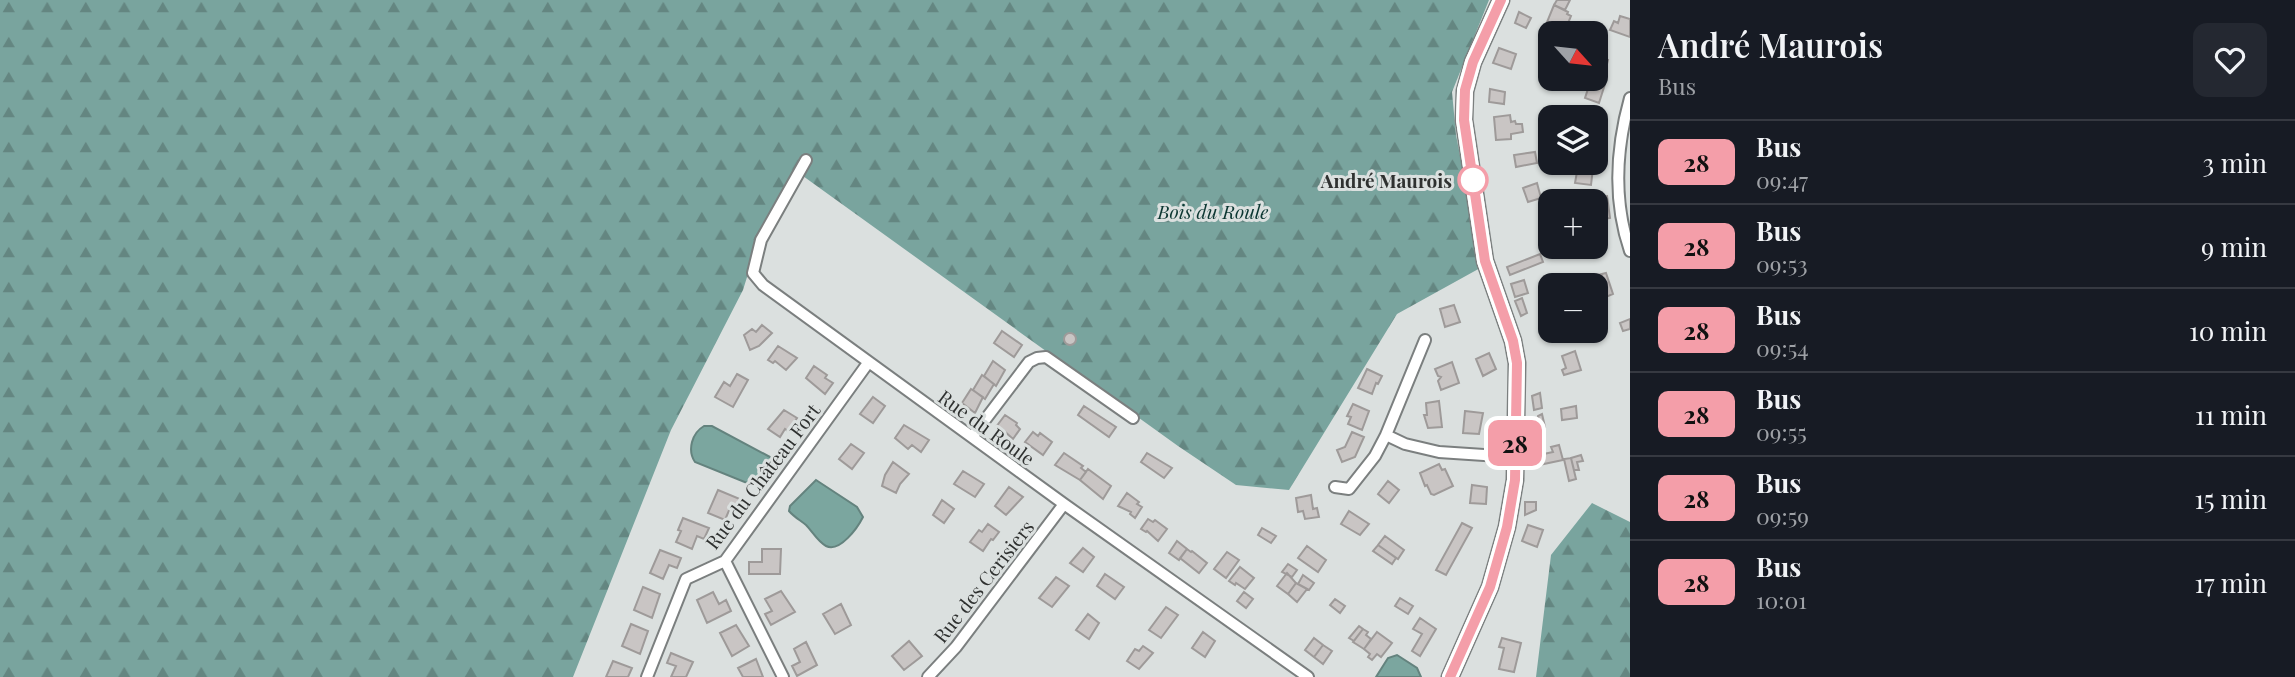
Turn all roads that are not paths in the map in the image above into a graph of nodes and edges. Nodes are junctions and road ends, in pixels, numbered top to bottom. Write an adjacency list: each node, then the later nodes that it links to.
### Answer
1 (1501, 0): 10 (street)
2 (1630, 98): 4 (street)
3 (806, 160): 6 (street, Rue du Roule)
4 (1630, 251)
5 (1426, 340): 8 (street)
6 (868, 363): 9 (street, Rue du Roule); 13 (street, Rue du Château Fort)
7 (1133, 418): 9 (street)
8 (1386, 435): 10 (street); 11 (street)
9 (972, 437): 12 (street, Rue du Roule)
10 (1514, 457): 18 (street)
11 (1335, 487)
12 (1064, 504): 16 (street, Rue des Cerisiers); 17 (street, Rue du Roule)
13 (724, 561): 14 (street, Rue du Château Fort); 15 (street)
14 (647, 677)
15 (783, 677)
16 (928, 677)
17 (1308, 677)
18 (1450, 677)

